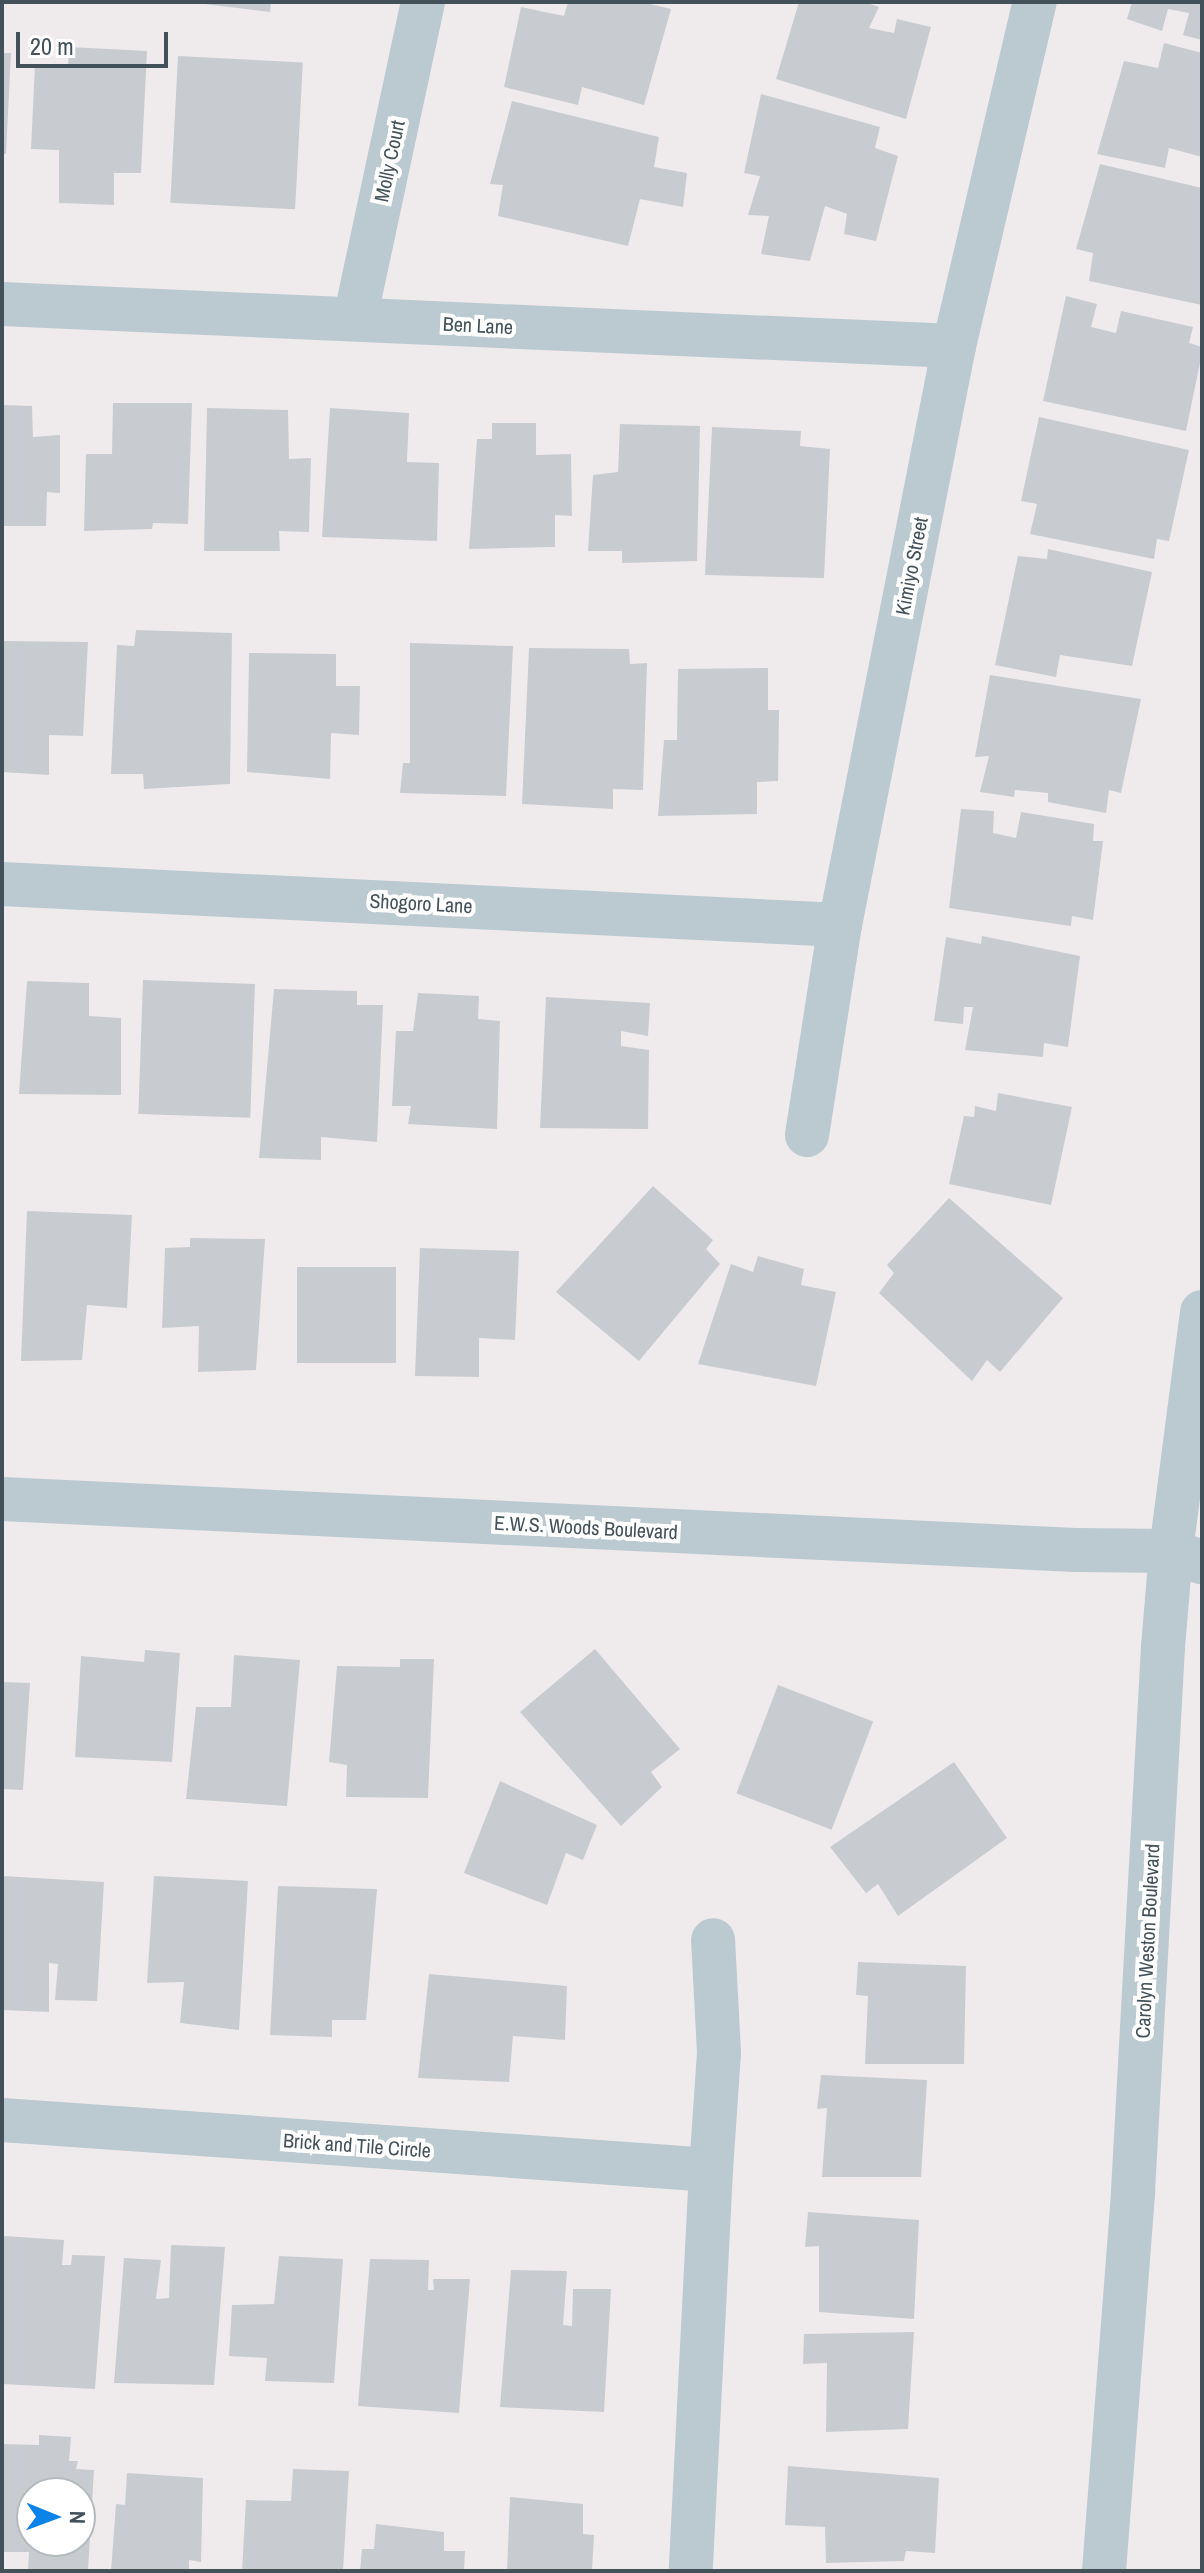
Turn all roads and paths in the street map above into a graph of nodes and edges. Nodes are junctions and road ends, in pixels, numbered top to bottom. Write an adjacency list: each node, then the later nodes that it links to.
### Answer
1 (423, 2): 4 (street, Molly Court)
2 (1035, 2): 5 (street, Kimiyo Street)
3 (2, 304): 4 (street, Ben Lane)
4 (355, 319): 5 (street, Ben Lane)
5 (954, 346): 7 (street, Kimiyo Street)
6 (2, 884): 7 (street, Shogoro Lane)
7 (840, 925): 8 (street, Kimiyo Street)
8 (807, 1135)
9 (1202, 1312): 11 (street, Carolyn Weston Boulevard)
10 (2, 1499): 11 (street, E.W.S. Woods Boulevard)
11 (1192, 1551): 16 (street, Carolyn Weston Boulevard)
12 (713, 1940): 14 (street)
13 (2, 2120): 14 (street, Brick and Tile Circle)
14 (711, 2170): 15 (street)
15 (691, 2571)
16 (1104, 2571)

